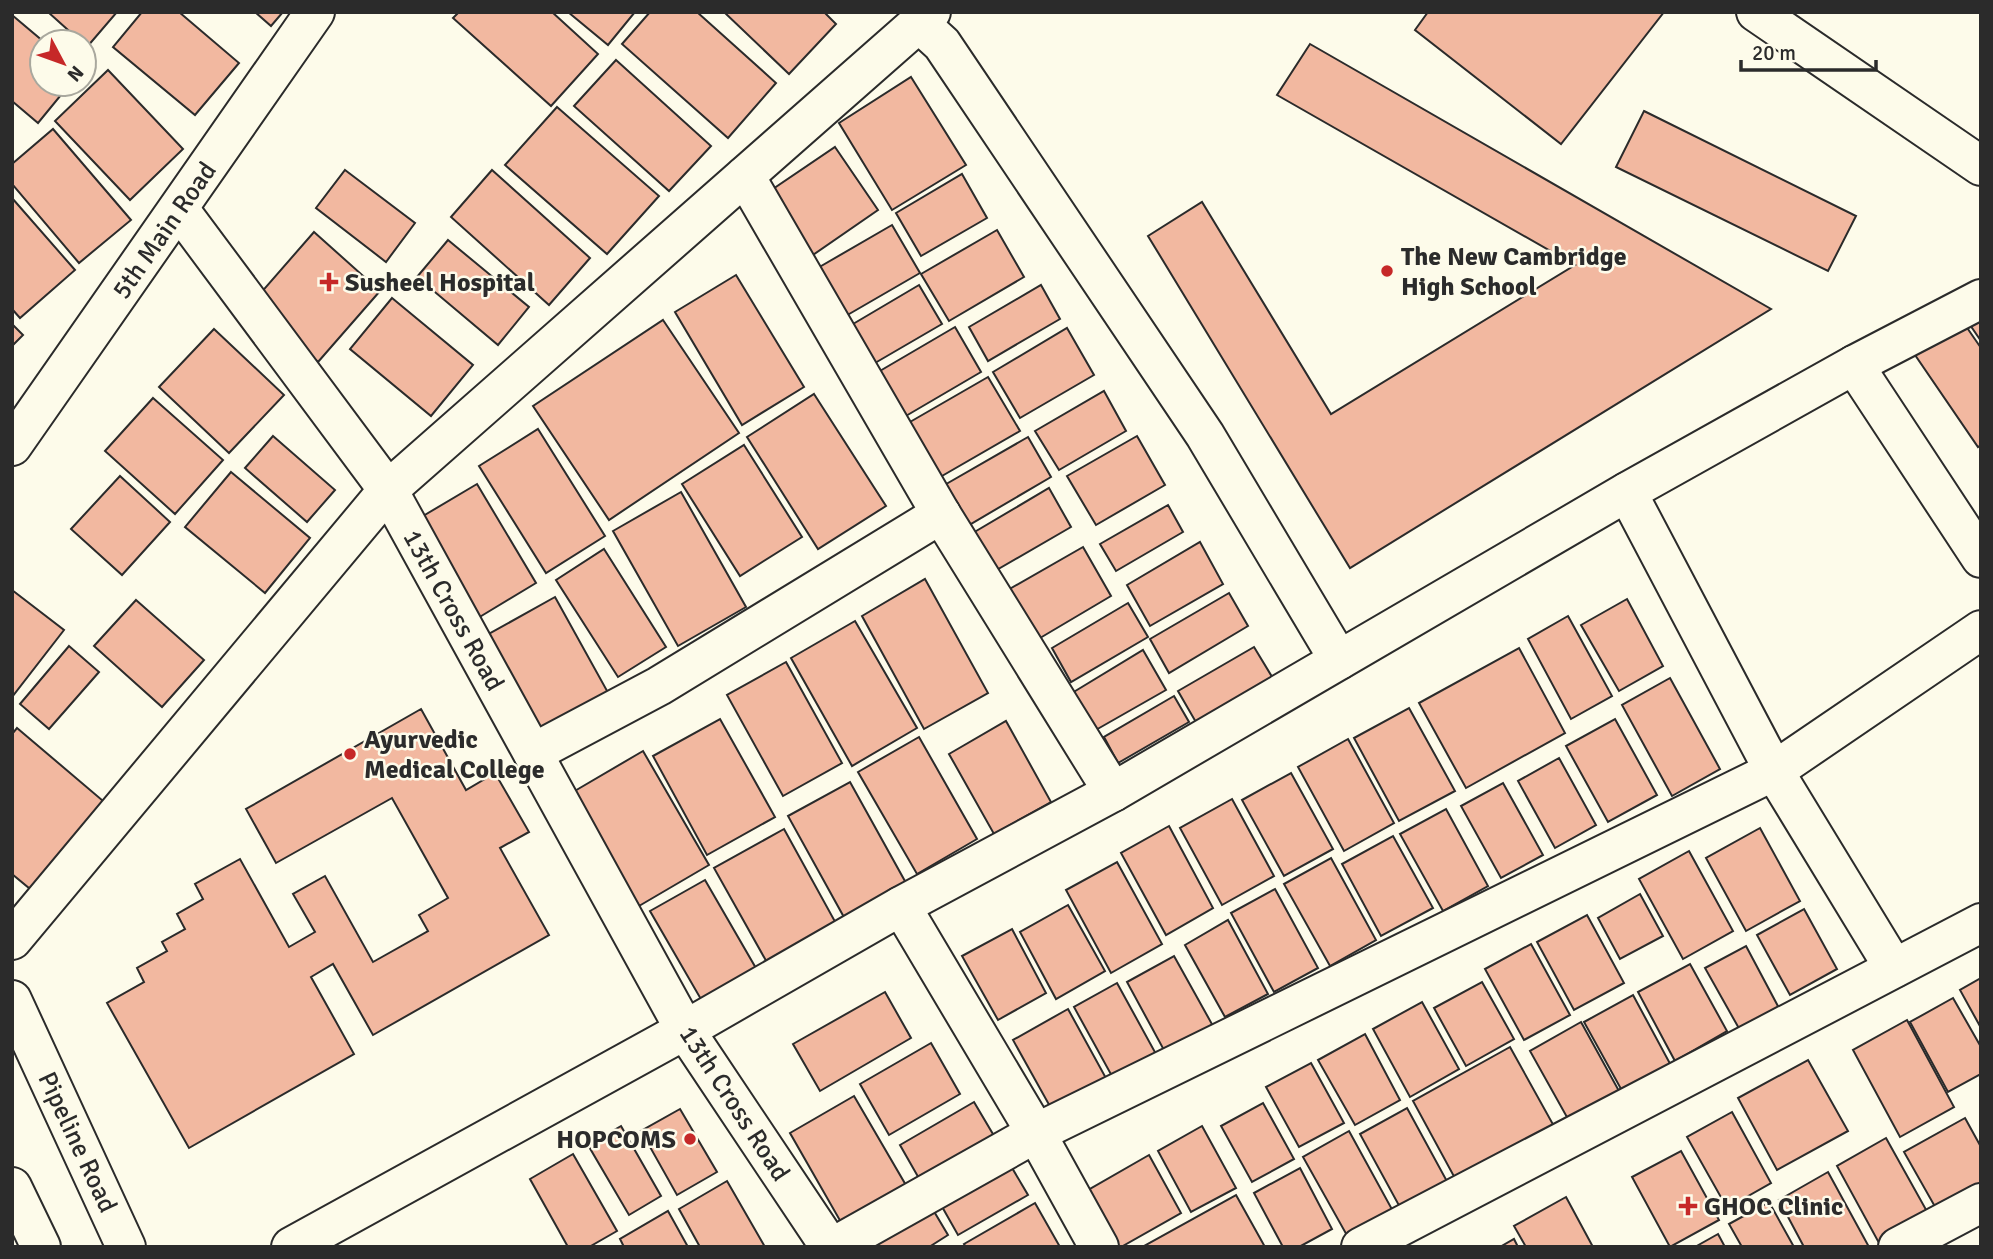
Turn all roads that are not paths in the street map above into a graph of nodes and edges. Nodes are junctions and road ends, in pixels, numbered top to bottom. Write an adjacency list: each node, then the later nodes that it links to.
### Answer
1 (315, 12): 6 (street, 5th Main Road)
2 (1756, 12): 4 (street)
3 (925, 18): 5 (street); 15 (street)
4 (1981, 166)
5 (745, 176): 10 (street); 12 (street)
6 (179, 209): 9 (street, 5th Main Road); 10 (street, 13th Cross Road)
7 (1981, 299): 8 (street)
8 (1854, 365): 11 (street); 13 (street)
9 (12, 446)
10 (388, 490): 16 (street, 13th Cross Road); 21 (street)
11 (1628, 492): 15 (street); 17 (street)
12 (941, 514): 16 (street); 18 (street)
13 (1981, 558)
14 (1981, 630): 17 (street)
15 (1339, 660): 18 (street)
16 (533, 753): 24 (street, 13th Cross Road)
17 (1774, 771): 22 (street); 25 (street)
18 (1113, 792): 19 (street)
19 (901, 906): 24 (street); 25 (street)
20 (1981, 923): 22 (street)
21 (12, 940)
22 (1894, 968): 33 (street)
23 (12, 1000): 29 (street, Pipeline Road)
24 (685, 1030): 30 (street); 31 (street, 13th Cross Road)
25 (1036, 1133): 31 (street); 32 (street)
26 (12, 1187): 28 (street)
27 (1981, 1203): 34 (street)
28 (41, 1247)
29 (126, 1247)
30 (291, 1247)
31 (831, 1247)
32 (1099, 1247)
33 (1361, 1247)
34 (1898, 1247)

